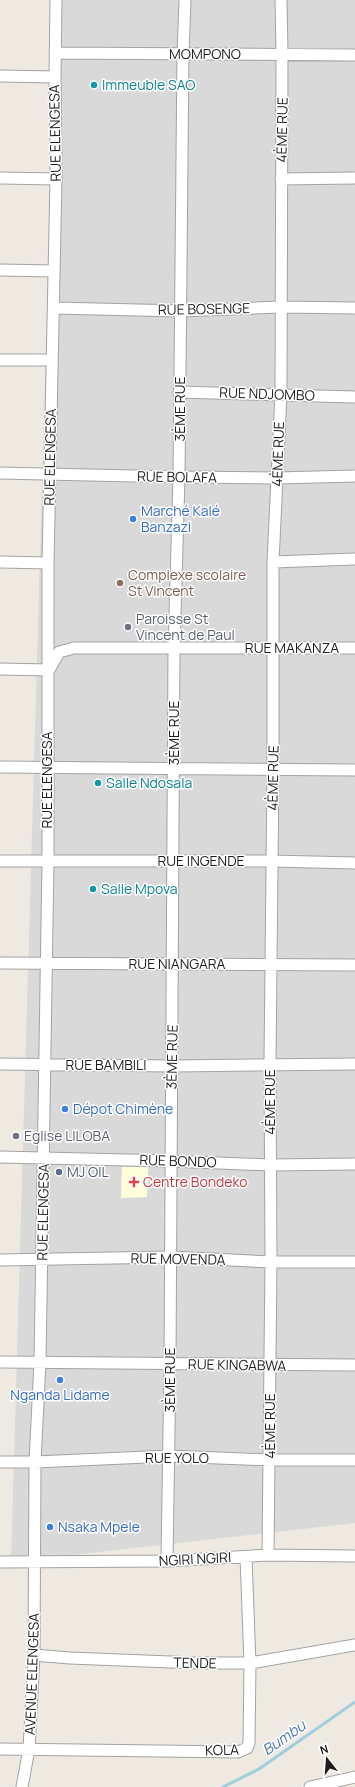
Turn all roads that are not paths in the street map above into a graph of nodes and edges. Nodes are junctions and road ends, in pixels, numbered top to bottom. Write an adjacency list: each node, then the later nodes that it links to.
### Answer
1 (56, 0): 4 (street, RUE ELENGESA)
2 (185, 0): 5 (street, 3ÈME RUE)
3 (281, 0): 6 (street, 4ÈME RUE)
4 (55, 53): 5 (street, MOMPONO); 9 (street, RUE ELENGESA)
5 (183, 54): 6 (street, MOMPONO); 19 (street, 3ÈME RUE)
6 (282, 54): 7 (street, MOMPONO); 13 (street, 4ÈME RUE)
7 (355, 55)
8 (0, 76): 9 (street)
9 (55, 77): 12 (street, RUE ELENGESA)
10 (0, 178): 12 (street)
11 (355, 178): 13 (street)
12 (56, 179): 15 (street, RUE ELENGESA)
13 (281, 179): 16 (street, 4ÈME RUE)
14 (0, 270): 15 (street)
15 (53, 271): 17 (street, RUE ELENGESA)
16 (281, 307): 18 (street, RUE BOSENGE); 19 (street, RUE BOSENGE); 23 (street, 4ÈME RUE)
17 (54, 308): 19 (street, RUE BOSENGE); 21 (street, RUE ELENGESA)
18 (355, 308)
19 (181, 311): 22 (street, 3ÈME RUE)
20 (0, 360): 21 (street)
21 (52, 360): 26 (street, RUE ELENGESA)
22 (179, 392): 23 (street, RUE NDJOMBO); 28 (street, 3ÈME RUE)
23 (280, 394): 24 (street, RUE NDJOMBO); 29 (street, 4ÈME RUE)
24 (355, 397)
25 (0, 473): 26 (street, RUE BOLAFA)
26 (50, 473): 28 (street, RUE BOLAFA); 33 (street, RUE ELENGESA)
27 (355, 476): 29 (street, RUE BOLAFA)
28 (179, 477): 29 (street, RUE BOLAFA); 36 (street, 3ÈME RUE)
29 (277, 478): 32 (street, 4ÈME RUE)
30 (355, 559): 32 (street)
31 (0, 562): 33 (street)
32 (273, 562): 34 (street, 4ÈME RUE)
33 (48, 563): 38 (street, RUE ELENGESA)
34 (273, 647): 35 (street, RUE MAKANZA); 36 (street, RUE MAKANZA); 42 (street, 4ÈME RUE)
35 (355, 648)
36 (174, 649): 38 (street, RUE MAKANZA); 41 (street, 3ÈME RUE)
37 (0, 669): 38 (street)
38 (49, 670): 39 (street, RUE ELENGESA)
39 (47, 766): 40 (street); 41 (street); 45 (street, RUE ELENGESA)
40 (0, 767)
41 (174, 767): 42 (street); 47 (street, 3ÈME RUE)
42 (273, 769): 43 (street); 46 (street, 4ÈME RUE)
43 (355, 770)
44 (0, 861): 45 (street, RUE INGENDE)
45 (48, 861): 47 (street, RUE INGENDE); 50 (street, RUE ELENGESA)
46 (272, 861): 47 (street, RUE INGENDE); 48 (street, RUE INGENDE); 52 (street, 4ÈME RUE)
47 (172, 862): 51 (street, 3ÈME RUE)
48 (355, 863)
49 (0, 963): 50 (street, RUE NIANGARA)
50 (46, 963): 51 (street, RUE NIANGARA); 57 (street, RUE ELENGESA)
51 (172, 964): 52 (street, RUE NIANGARA); 58 (street, 3ÈME RUE)
52 (271, 964): 53 (street, RUE NIANGARA); 55 (street, 4ÈME RUE)
53 (355, 965)
54 (0, 1064): 57 (street, RUE BAMBILI)
55 (270, 1064): 56 (street, RUE BAMBILI); 58 (street, RUE BAMBILI); 63 (street, 4ÈME RUE)
56 (355, 1064)
57 (45, 1065): 58 (street, RUE BAMBILI); 60 (street, RUE ELENGESA)
58 (172, 1066): 61 (street, 3ÈME RUE)
59 (0, 1157): 60 (street, RUE BONDO)
60 (44, 1157): 61 (street, RUE BONDO); 65 (street, RUE ELENGESA)
61 (170, 1161): 63 (street, RUE BONDO); 64 (street, 3ÈME RUE)
62 (355, 1164): 63 (street, RUE BONDO)
63 (270, 1165): 67 (street, 4ÈME RUE)
64 (171, 1257): 65 (street, RUE MOVENDA); 67 (street, RUE MOVENDA); 71 (street, 3ÈME RUE)
65 (42, 1259): 66 (street, RUE MOVENDA); 70 (street, RUE ELENGESA)
66 (0, 1260)
67 (271, 1262): 68 (street, RUE MOVENDA); 73 (street, 4ÈME RUE)
68 (355, 1262)
69 (0, 1362): 70 (street, RUE KINGABWA)
70 (40, 1362): 71 (street, RUE KINGABWA); 78 (street, RUE ELENGESA)
71 (170, 1363): 73 (street, RUE KINGABWA); 74 (street, 3ÈME RUE)
72 (355, 1365): 73 (street, RUE KINGABWA)
73 (270, 1366): 75 (street, 4ÈME RUE)
74 (169, 1456): 75 (street, RUE YOLO); 78 (street, RUE YOLO); 83 (street, 3ÈME RUE)
75 (270, 1460): 76 (street, RUE YOLO); 79 (street, 4ÈME RUE)
76 (355, 1460)
77 (0, 1462): 78 (street, RUE YOLO)
78 (35, 1462): 82 (street, RUE ELENGESA)
79 (268, 1556): 80 (street, NGIRI NGIRI); 81 (street, NGIRI NGIRI)
80 (355, 1556)
81 (246, 1557): 83 (street, NGIRI NGIRI); 87 (street, KOLA)
82 (35, 1561): 83 (street, NGIRI NGIRI); 84 (street, NGIRI NGIRI); 86 (street, AVENUE ELENGESA)
83 (167, 1561)
84 (0, 1562)
85 (355, 1645): 87 (street, TENDE)
86 (34, 1655): 87 (street, TENDE); 88 (street, AVENUE ELENGESA)
87 (250, 1663): 88 (street, KOLA)
88 (29, 1748): 89 (street); 91 (street, AVENUE ELENGESA)
89 (0, 1749)
90 (355, 1777): 92 (street)
91 (22, 1787)
92 (310, 1787)

